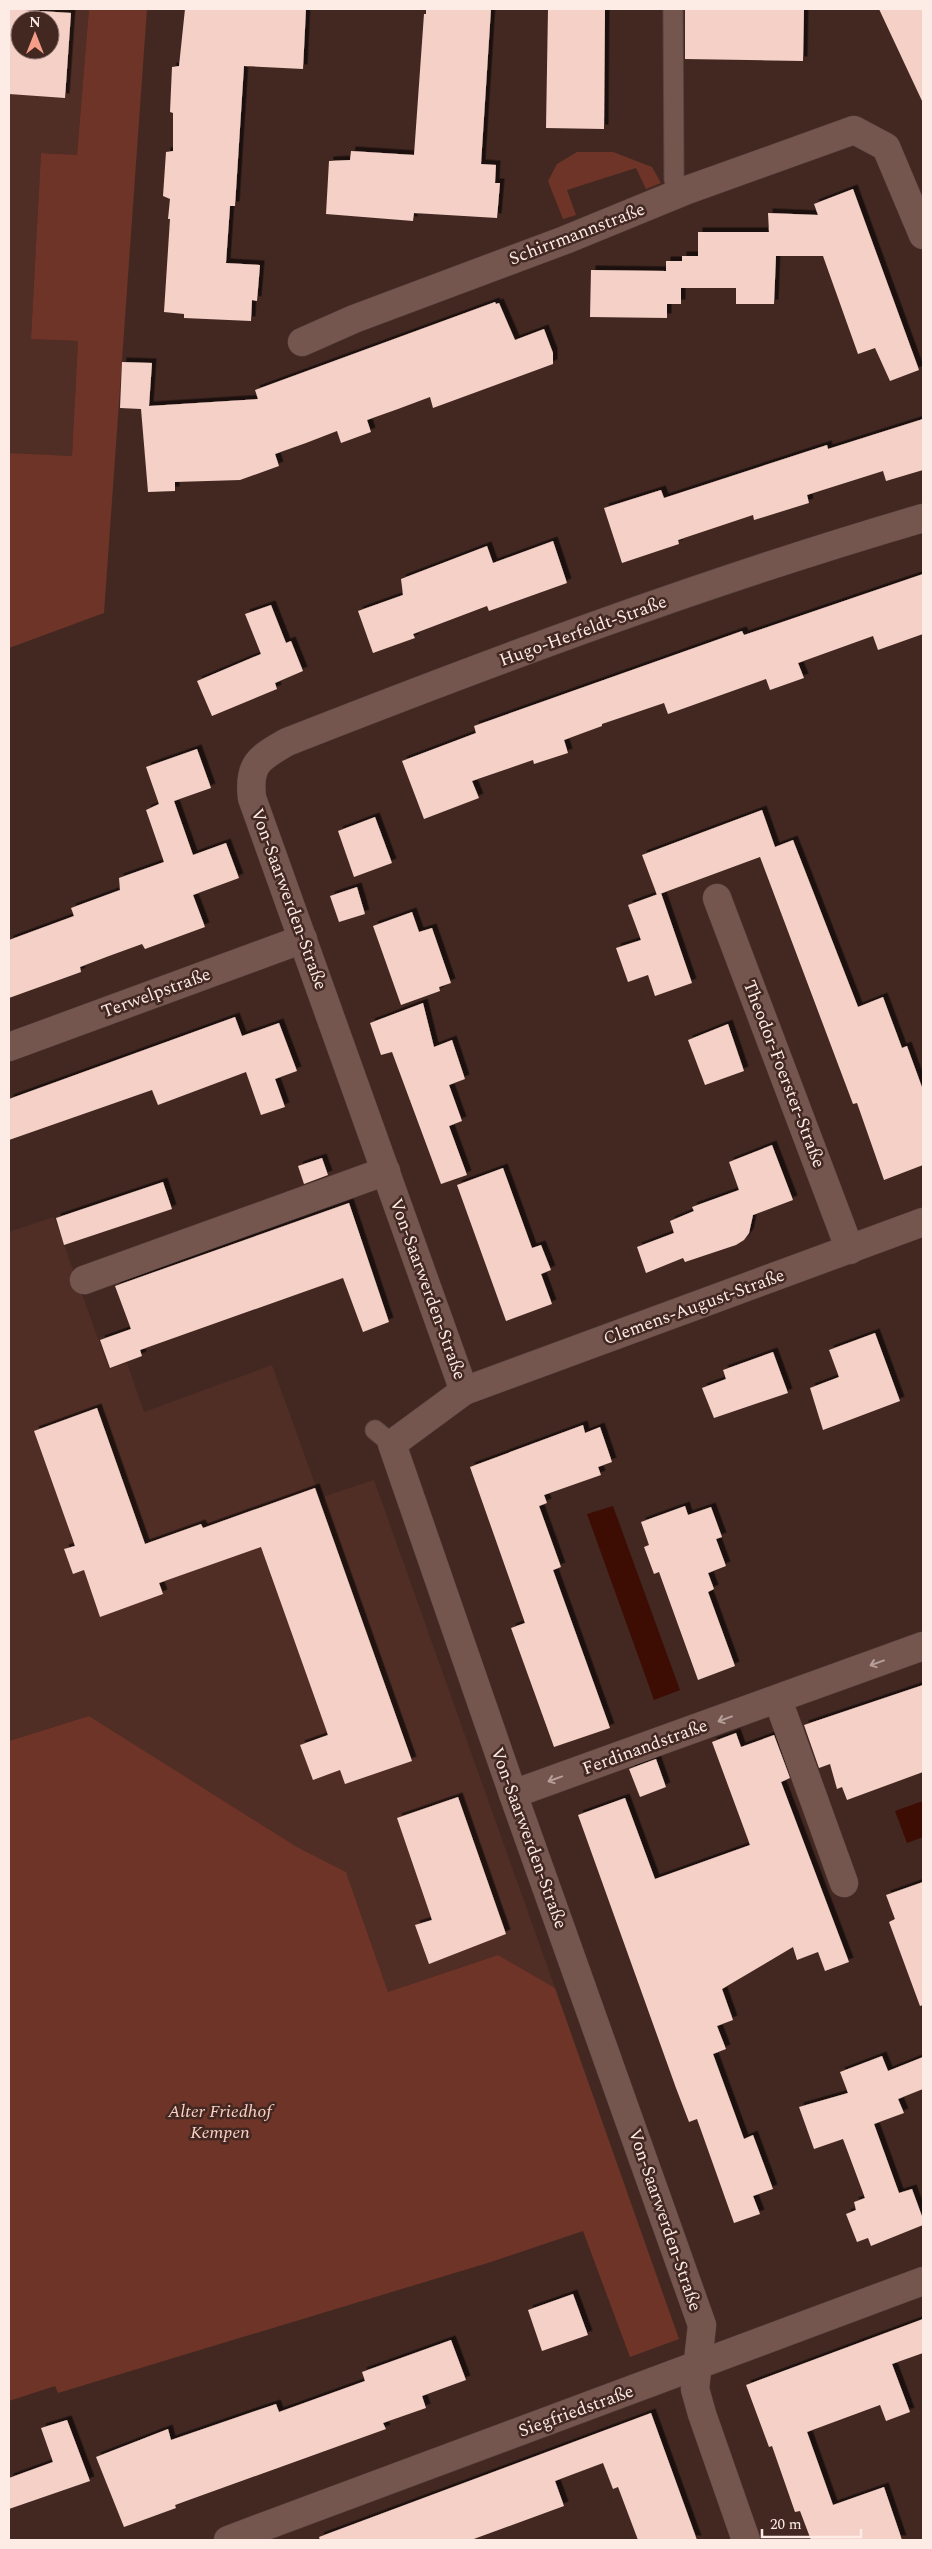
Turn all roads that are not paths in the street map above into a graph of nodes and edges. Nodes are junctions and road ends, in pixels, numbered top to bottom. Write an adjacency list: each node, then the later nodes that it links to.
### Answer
1 (673, 9): 2 (lane)
2 (674, 180)
3 (923, 235): 4 (street, Schirrmannstraße)
4 (302, 342)
5 (923, 518): 6 (street, Hugo-Herfeldt-Straße)
6 (253, 767): 8 (street, Von-Saarwerden-Straße)
7 (717, 898): 12 (street, Theodor-Foerster-Straße)
8 (303, 939): 9 (street, Terwelpstraße); 10 (street, Von-Saarwerden-Straße)
9 (9, 1047)
10 (386, 1171): 13 (street); 14 (street, Von-Saarwerden-Straße)
11 (923, 1222): 12 (street, Clemens-August-Straße)
12 (850, 1250): 14 (street, Clemens-August-Straße)
13 (84, 1280)
14 (464, 1391): 17 (street, Von-Saarwerden-Straße)
15 (923, 1646): 16 (street, Ferdinandstraße, one-way to 16)
16 (778, 1700): 17 (street, Ferdinandstraße, one-way to 17); 18 (street)
17 (513, 1794): 20 (street, Von-Saarwerden-Straße)
18 (844, 1882)
19 (923, 2281): 20 (street, Siegfriedstraße)
20 (697, 2366): 21 (street, Siegfriedstraße); 22 (street, Von-Saarwerden-Straße)
21 (228, 2540)
22 (746, 2540)

